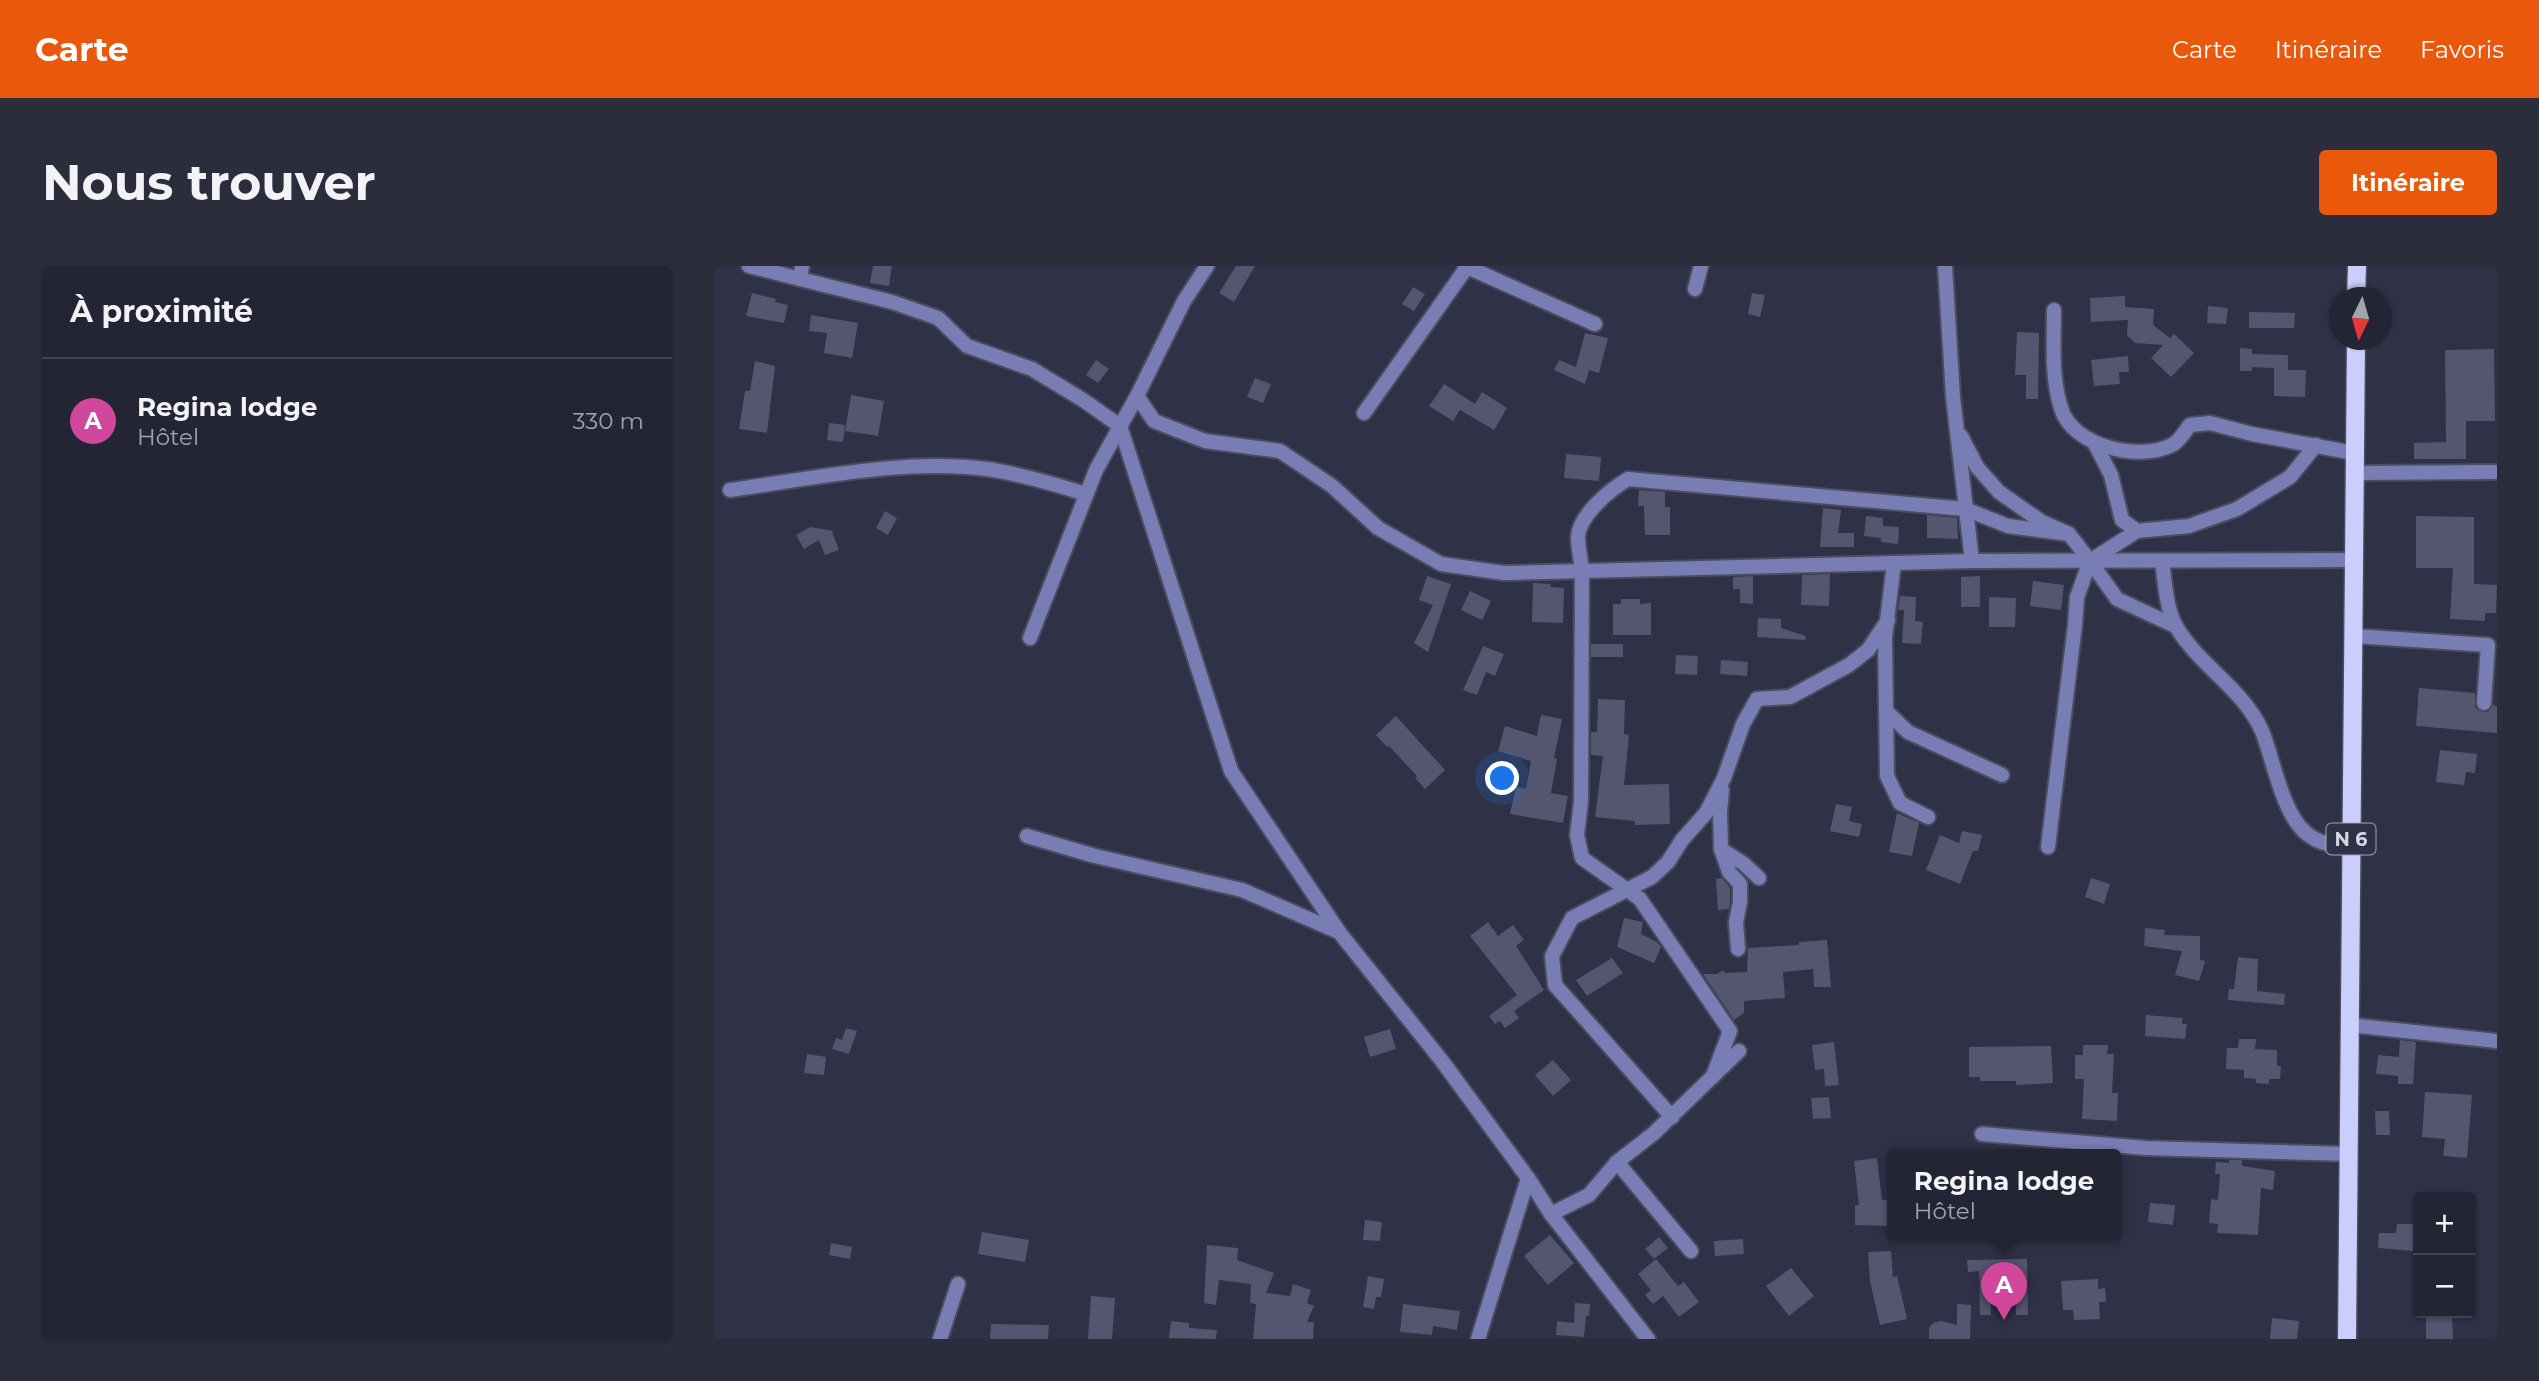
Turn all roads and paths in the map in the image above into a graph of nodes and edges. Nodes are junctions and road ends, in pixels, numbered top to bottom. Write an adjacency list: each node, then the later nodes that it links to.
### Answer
1 (749, 266): 7 (street)
2 (1207, 266): 13 (street)
3 (1701, 266): 9 (street)
4 (1945, 266): 16 (street)
5 (2357, 266): 8 (main road)
6 (1473, 268): 11 (street); 14 (street)
7 (801, 273): 15 (street)
8 (2356, 287)
9 (1695, 289)
10 (2054, 310): 17 (street)
11 (1595, 324)
12 (2356, 350): 19 (main road, N 6)
13 (1136, 396): 15 (street); 32 (street)
14 (1364, 413)
15 (1120, 426): 23 (street); 48 (street)
16 (1956, 428): 24 (street); 26 (street)
17 (2095, 444): 18 (street); 25 (street)
18 (2316, 445): 19 (street); 25 (street)
19 (2354, 453): 21 (main road, N 6)
20 (2497, 472): 21 (street)
21 (2353, 473): 27 (main road, N 6)
22 (730, 490): 23 (street)
23 (1086, 494): 36 (street)
24 (1965, 509): 26 (street); 28 (street); 32 (street)
25 (2137, 531): 29 (street)
26 (2069, 534): 29 (street)
27 (2353, 560): 30 (street); 35 (main road, N 6)
28 (1972, 561): 29 (street); 31 (street)
29 (2090, 561): 30 (street); 34 (street); 43 (street)
30 (2162, 561): 34 (street)
31 (1894, 563): 32 (street); 33 (street)
32 (1582, 570): 47 (street)
33 (1888, 620): 38 (street); 40 (street)
34 (2175, 626): 44 (street)
35 (2354, 636): 37 (street); 44 (main road, N 6)
36 (1030, 638)
37 (2484, 703)
38 (1886, 711): 39 (street); 41 (street)
39 (2002, 775)
40 (1724, 778): 45 (street); 47 (street)
41 (1928, 817)
42 (1027, 836): 48 (street)
43 (2049, 847)
44 (2351, 847): 50 (main road, N 6)
45 (1721, 849): 46 (street); 49 (street)
46 (1759, 878)
47 (1625, 889): 53 (street); 54 (street)
48 (1339, 932): 58 (street)
49 (1738, 949)
50 (2350, 1025): 51 (street); 56 (main road, N 6)
51 (2497, 1041)
52 (1739, 1051): 53 (street)
53 (1713, 1076): 54 (street)
54 (1672, 1116): 57 (street)
55 (1982, 1134): 56 (street)
56 (2349, 1154): 65 (main road, N 6)
57 (1617, 1162): 59 (street); 60 (street)
58 (1528, 1178): 59 (street); 63 (street)
59 (1551, 1214): 64 (street)
60 (1691, 1251)
61 (958, 1284): 62 (street)
62 (940, 1339)
63 (1478, 1339)
64 (1648, 1339)
65 (2347, 1339)

